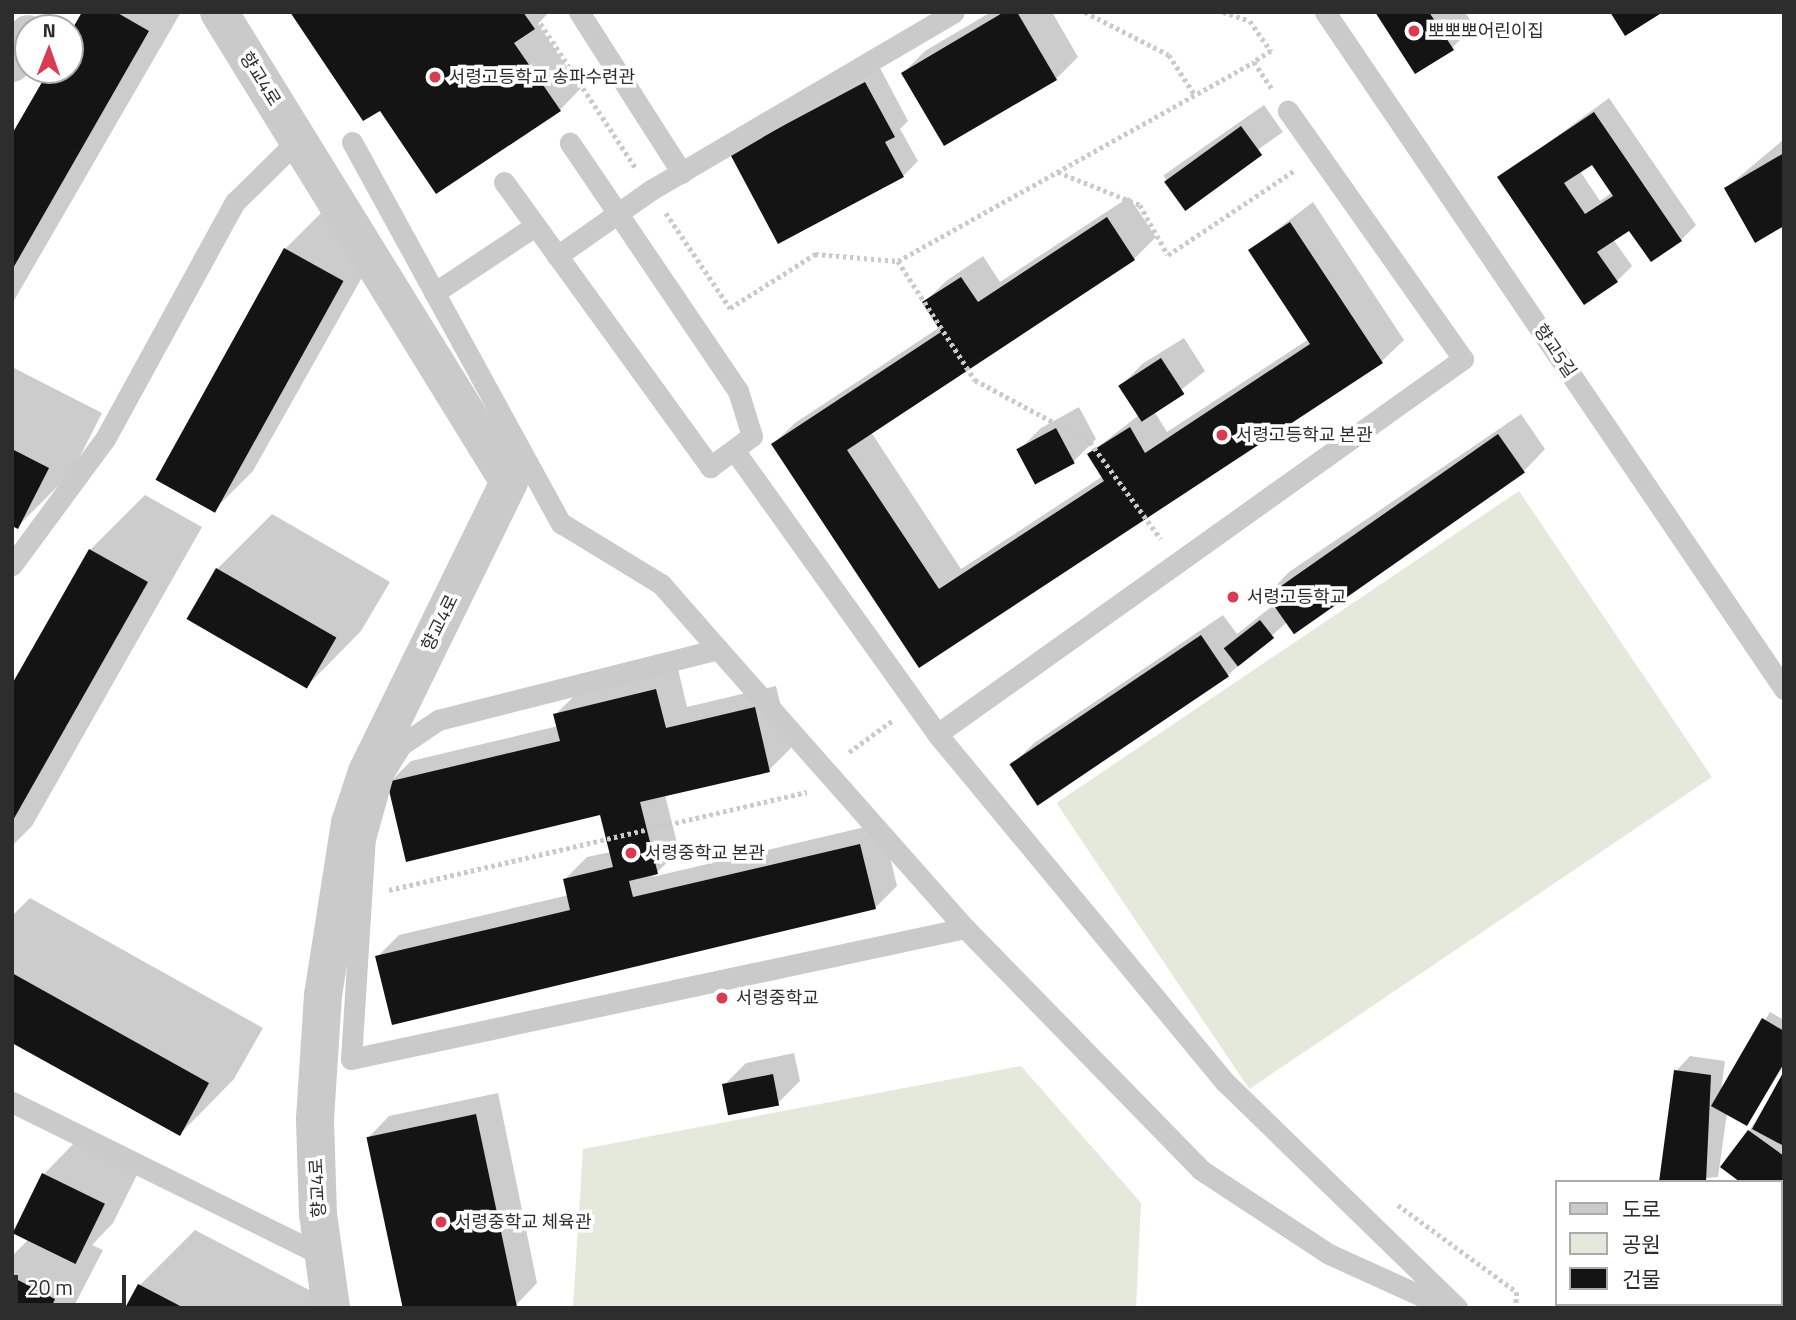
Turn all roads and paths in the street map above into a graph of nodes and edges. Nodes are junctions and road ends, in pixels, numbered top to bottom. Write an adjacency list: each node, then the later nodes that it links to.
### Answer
1 (219, 12): 11 (street, 향교4로)
2 (533, 12): 18 (path)
3 (579, 12): 16 (lane)
4 (954, 12): 16 (lane)
5 (1085, 12): 9 (path)
6 (1223, 12): 8 (path)
7 (1325, 12): 28 (lane, 향교5길)
8 (1254, 62): 9 (path); 10 (path)
9 (1195, 95): 15 (path)
10 (1288, 111): 14 (lane)
11 (298, 140): 26 (lane); 36 (street, 향교4로)
12 (352, 142): 23 (lane)
13 (570, 143): 19 (lane)
14 (1319, 154): 15 (path); 25 (lane)
15 (1058, 172): 22 (path)
16 (682, 173): 18 (lane)
17 (504, 182): 20 (lane)
18 (651, 190): 19 (lane); 22 (path)
19 (618, 214): 21 (lane); 24 (lane)
20 (535, 226): 21 (lane); 23 (lane)
21 (557, 256): 24 (lane)
22 (898, 261): 25 (path)
23 (435, 293): 27 (lane)
24 (734, 450): 29 (lane)
25 (1178, 563): 30 (lane)
26 (12, 565)
27 (718, 649): 31 (lane); 32 (lane)
28 (1784, 689)
29 (915, 703): 30 (lane); 31 (path)
30 (937, 734): 39 (lane)
31 (832, 777): 32 (path); 33 (lane)
32 (361, 897): 33 (lane)
33 (965, 928): 38 (lane)
34 (12, 1102): 36 (lane)
35 (1395, 1203): 40 (path)
36 (323, 1256): 37 (street, 향교4로)
37 (331, 1308)
38 (1448, 1308)
39 (1457, 1308)
40 (1516, 1308)

